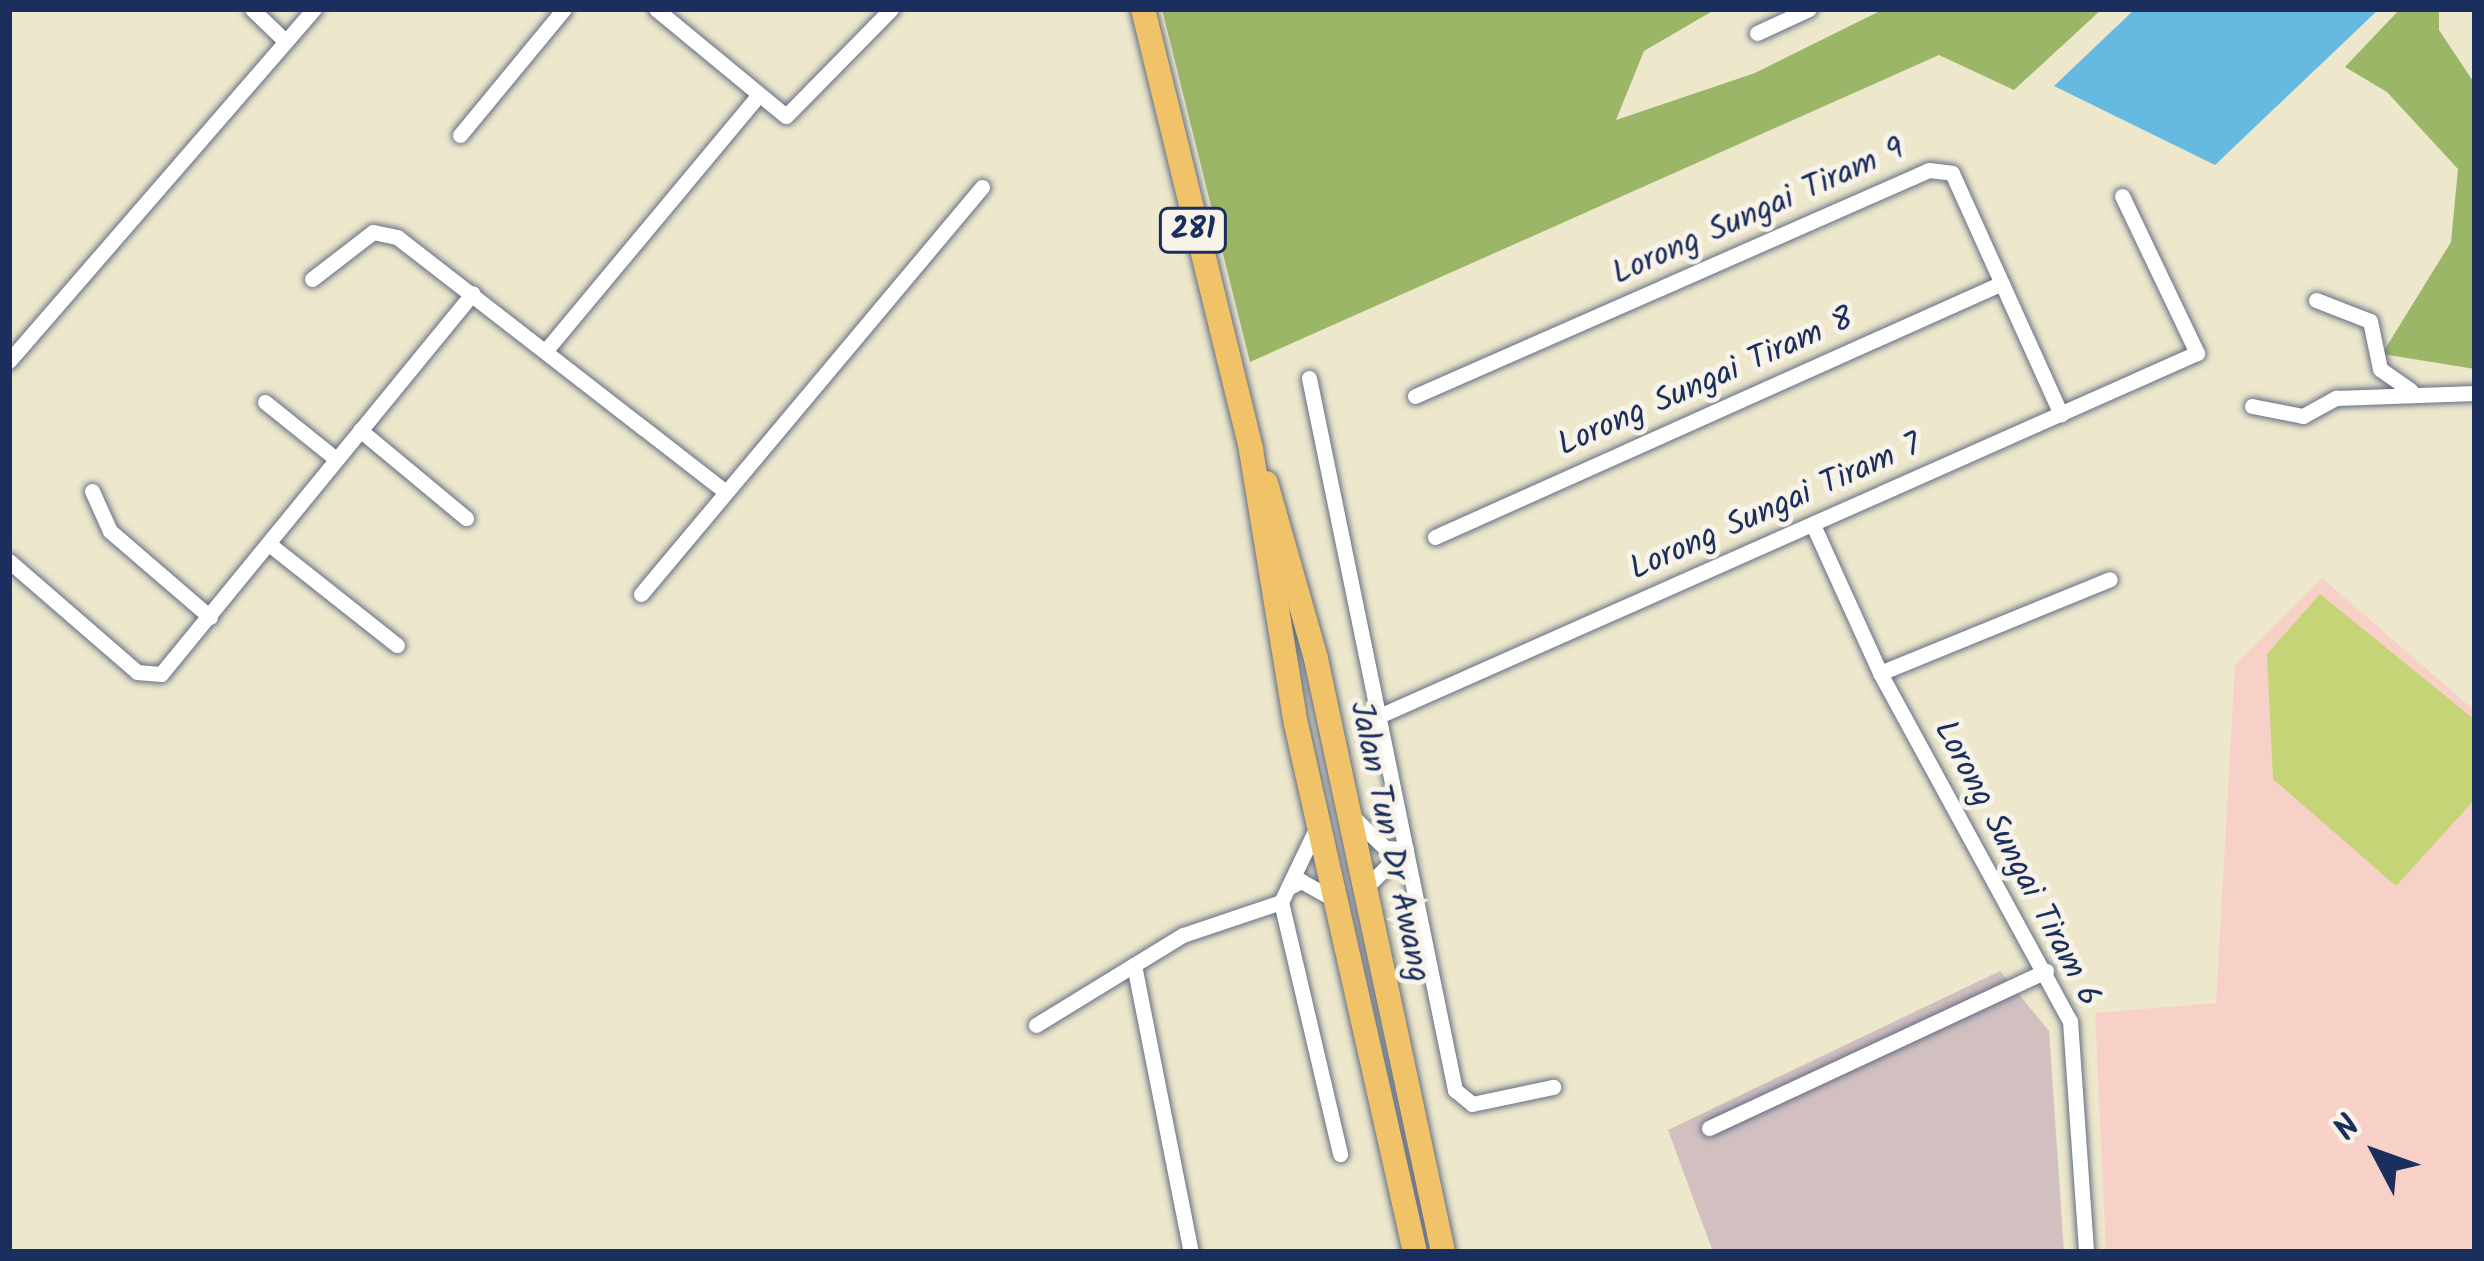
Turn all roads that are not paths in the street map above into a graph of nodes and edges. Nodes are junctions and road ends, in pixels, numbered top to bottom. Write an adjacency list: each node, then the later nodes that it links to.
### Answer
1 (252, 9): 9 (street)
2 (564, 9): 11 (street)
3 (656, 9): 10 (street)
4 (891, 9): 10 (street)
5 (1143, 9): 28 (main road, Jalan Tun Dr Awang / 281)
6 (1809, 9): 8 (street)
7 (311, 10): 9 (street)
8 (1757, 33)
9 (286, 41): 19 (street)
10 (757, 97): 18 (street)
11 (460, 135)
12 (982, 187): 31 (street)
13 (2122, 196): 26 (street, Lorong Sungai Tiram 7)
14 (312, 279): 16 (street)
15 (2002, 283): 23 (street, Lorong Sungai Tiram 9); 26 (street, Lorong Sungai Tiram 9); 34 (street, Lorong Sungai Tiram 8)
16 (473, 292): 18 (street); 27 (street)
17 (2316, 300): 21 (street)
18 (547, 349): 31 (street)
19 (9, 361)
20 (1310, 378): 42 (street)
21 (2413, 392): 22 (street); 25 (street)
22 (2475, 393)
23 (1414, 396)
24 (265, 402): 29 (street)
25 (2252, 406)
26 (2061, 414): 33 (street, Lorong Sungai Tiram 7)
27 (360, 430): 29 (street); 32 (street)
28 (1251, 450): 43 (main road, Jalan Tun Dr Awang / 281); 44 (main road, Jalan Tun Dr Awang / 281)
29 (336, 459): 35 (street)
30 (92, 491): 39 (street)
31 (725, 491): 38 (street)
32 (466, 518)
33 (1813, 525): 41 (street, Lorong Sungai Tiram 6); 42 (street, Lorong Sungai Tiram 7)
34 (1435, 537)
35 (269, 544): 39 (street); 40 (street)
36 (9, 561): 39 (street)
37 (2110, 579): 41 (street)
38 (641, 594)
39 (210, 617)
40 (397, 645)
41 (1880, 673): 50 (street, Lorong Sungai Tiram 6)
42 (1379, 716): 45 (street)
43 (1348, 811): 45 (street); 47 (main road, Jalan Tun Dr Awang / 281)
44 (1316, 823): 46 (street); 48 (main road, Jalan Tun Dr Awang / 281)
45 (1406, 849): 47 (street); 52 (street)
46 (1284, 895): 48 (street); 49 (street); 54 (street)
47 (1363, 895): 57 (main road, Jalan Tun Dr Awang / 281)
48 (1334, 900): 56 (main road, Jalan Tun Dr Awang / 281)
49 (1134, 965): 51 (street); 55 (street)
50 (2046, 971): 53 (street); 58 (street, Lorong Sungai Tiram 6)
51 (1036, 1025)
52 (1553, 1087)
53 (1709, 1127)
54 (1340, 1154)
55 (1192, 1252)
56 (1415, 1252)
57 (1443, 1252)
58 (2086, 1252)

